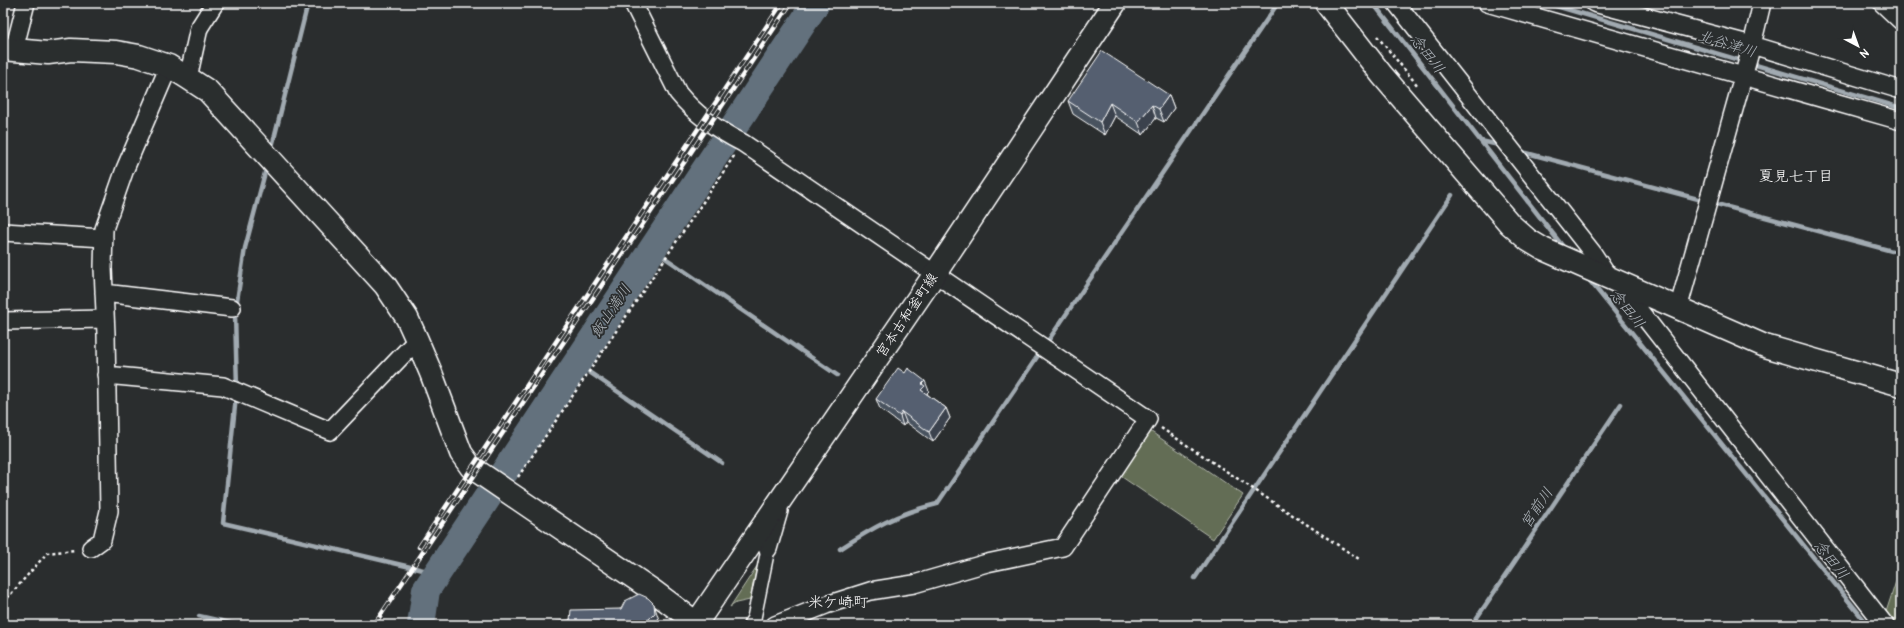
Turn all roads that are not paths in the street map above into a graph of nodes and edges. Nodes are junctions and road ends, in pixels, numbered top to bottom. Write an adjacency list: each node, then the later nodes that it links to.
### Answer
1 (26, 3): 13 (street)
2 (215, 3): 16 (street)
3 (632, 3): 21 (street)
4 (1115, 3): 21 (street, 宮本古和釜町線)
5 (1326, 3): 22 (street)
6 (1396, 3): 22 (street)
7 (1487, 3): 15 (street)
8 (1594, 3): 12 (street)
9 (1762, 3): 12 (street)
10 (1882, 3): 11 (street)
11 (1901, 21)
12 (1751, 48): 15 (street); 17 (street)
13 (9, 50): 14 (street)
14 (169, 66): 16 (street); 20 (street)
15 (1745, 71): 18 (street); 25 (street)
16 (188, 78): 28 (street)
17 (1901, 90)
18 (1901, 121)
19 (3, 232): 20 (street)
20 (104, 238): 23 (street)
21 (935, 273): 31 (street, 宮本古和釜町線); 36 (street)
22 (1611, 279): 25 (street); 37 (street)
23 (104, 293): 24 (street); 26 (street)
24 (232, 308)
25 (1678, 308): 30 (street)
26 (105, 319): 27 (street); 29 (street)
27 (3, 321)
28 (417, 340): 29 (street); 34 (street)
29 (106, 375): 32 (street)
30 (1901, 385)
31 (787, 490): 33 (street); 34 (street, 宮本古和釜町線)
32 (91, 548)
33 (768, 549): 35 (street)
34 (697, 624)
35 (753, 624)
36 (775, 625)
37 (1885, 625)

